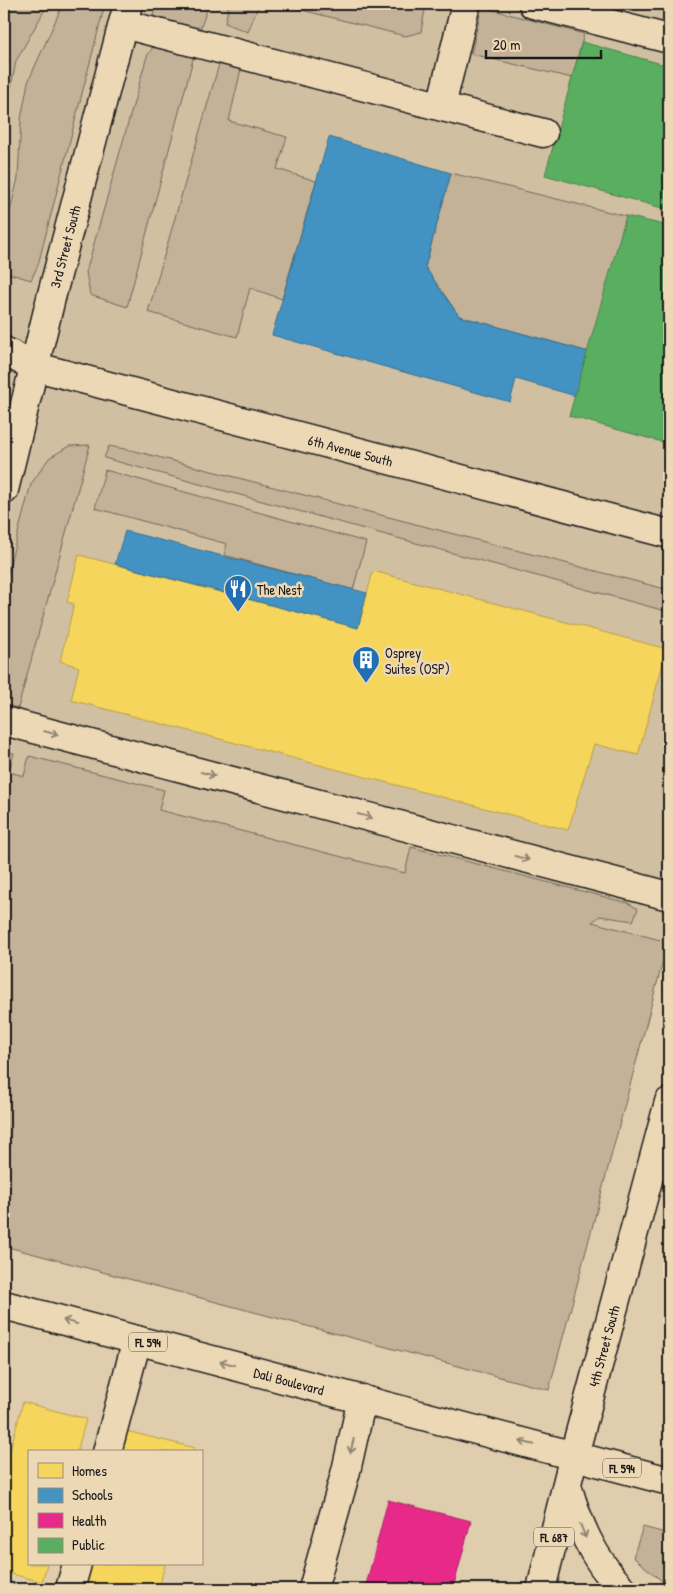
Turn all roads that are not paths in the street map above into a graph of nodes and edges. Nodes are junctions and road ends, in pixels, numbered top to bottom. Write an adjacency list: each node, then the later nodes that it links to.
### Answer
1 (466, 4): 5 (main road)
2 (533, 4): 4 (main road)
3 (125, 14): 5 (main road); 8 (main road, 3rd Street South)
4 (669, 39)
5 (440, 106): 6 (main road)
6 (543, 133)
7 (4, 351): 8 (main road, 6th Avenue South)
8 (33, 366): 9 (main road); 10 (main road, 3rd Street South); 11 (main road, 6th Avenue South)
9 (4, 374)
10 (4, 490)
11 (669, 534)
12 (4, 720): 13 (main road, one-way to 13)
13 (669, 896)
14 (669, 1102): 19 (main road, 4th Street South)
15 (4, 1305): 16 (main road, Dali Boulevard / FL 594, one-way to 15)
16 (137, 1340): 17 (main road, Dali Boulevard / FL 594, one-way to 16); 18 (main road)
17 (362, 1399): 19 (main road, Dali Boulevard / FL 594, one-way to 17); 24 (main road, one-way to 24)
18 (108, 1450)
19 (574, 1455): 20 (main road, FL 594); 21 (main road, 4th Street South / FL 687)
20 (669, 1481)
21 (567, 1485): 25 (main road, 4th Street South / FL 687); 26 (main road, one-way to 26)
22 (76, 1566): 23 (main road)
23 (70, 1589)
24 (313, 1589)
25 (541, 1589)
26 (622, 1589)

